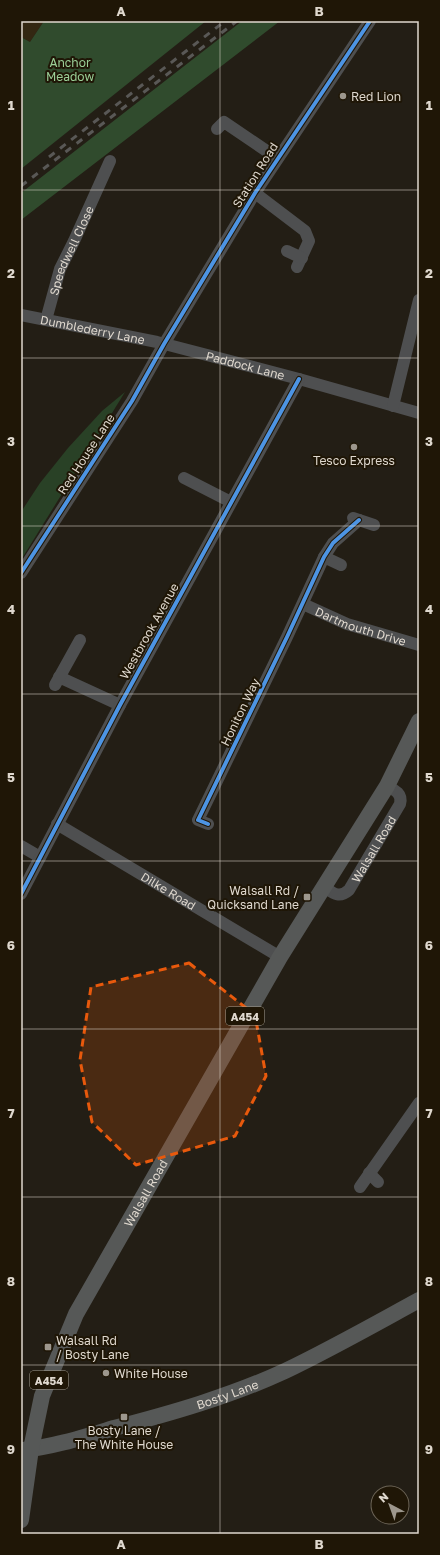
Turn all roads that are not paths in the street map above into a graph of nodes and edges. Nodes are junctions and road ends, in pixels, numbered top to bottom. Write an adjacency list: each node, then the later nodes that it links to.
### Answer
1 (370, 21): 3 (street, Station Road)
2 (217, 129): 3 (street)
3 (277, 158): 5 (street, Station Road)
4 (110, 161): 9 (street, Speedwell Close)
5 (255, 193): 6 (street); 10 (street, Station Road)
6 (287, 251)
7 (419, 300): 12 (street)
8 (21, 316): 9 (street, Dumblederry Lane)
9 (46, 320): 10 (street, Dumblederry Lane)
10 (164, 344): 11 (street, Paddock Lane); 19 (street, Red House Lane)
11 (299, 379): 12 (street, Paddock Lane); 15 (street, Westbrook Avenue)
12 (393, 406): 13 (street, Paddock Lane)
13 (419, 413)
14 (184, 478): 15 (street)
15 (231, 502): 23 (street, Westbrook Avenue)
16 (374, 525): 17 (street, Honiton Way)
17 (324, 557): 18 (street); 20 (street, Honiton Way)
18 (341, 565)
19 (21, 573)
20 (303, 604): 22 (street, Dartmouth Drive); 27 (street, Honiton Way)
21 (80, 640): 23 (street)
22 (419, 645)
23 (120, 705): 26 (street, Westbrook Avenue)
24 (419, 721): 25 (main road, Walsall Road / A454)
25 (387, 786): 30 (main road, Walsall Road / A454); 30 (street, Walsall Road)
26 (57, 824): 29 (street, Westbrook Avenue); 32 (street, Dilke Road)
27 (208, 824)
28 (21, 846): 29 (street)
29 (40, 857): 31 (street, Westbrook Avenue)
30 (324, 887): 32 (main road, Walsall Road / A454)
31 (21, 894)
32 (280, 957): 38 (main road, Walsall Road / A454)
33 (419, 1103): 34 (street)
34 (369, 1173): 35 (street); 36 (street)
35 (378, 1182)
36 (360, 1187)
37 (419, 1300): 38 (main road, Bosty Lane)
38 (26, 1450): 39 (main road, Walsall Road / A454)
39 (21, 1520)

